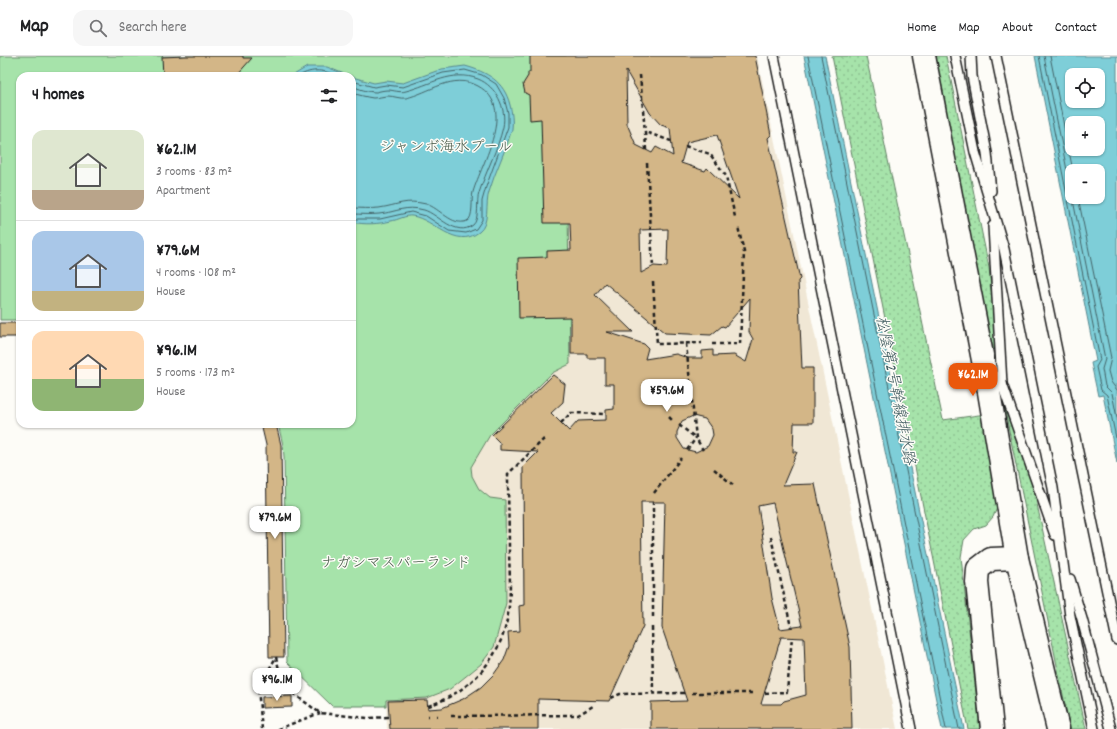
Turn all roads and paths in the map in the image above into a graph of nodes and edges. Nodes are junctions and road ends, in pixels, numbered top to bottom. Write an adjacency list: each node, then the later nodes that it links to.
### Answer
1 (774, 56): 54 (lane)
2 (924, 56): 20 (street)
3 (955, 56): 12 (lane)
4 (971, 56): 12 (lane)
5 (996, 56): 40 (lane)
6 (640, 75): 7 (path)
7 (645, 132): 8 (path); 10 (path)
8 (671, 141)
9 (686, 146): 13 (path)
10 (646, 150)
11 (647, 164): 15 (path)
12 (992, 211): 20 (lane); 34 (lane)
13 (735, 217)
14 (738, 227): 19 (path)
15 (652, 267)
16 (653, 282): 17 (path)
17 (686, 344): 18 (path); 24 (path)
18 (702, 344)
19 (712, 344)
20 (995, 385): 34 (lane); 35 (street)
21 (606, 414): 22 (path)
22 (561, 423)
23 (679, 425): 24 (path)
24 (696, 438): 26 (path); 27 (path)
25 (544, 439): 47 (path)
26 (687, 450)
27 (703, 450)
28 (681, 458): 31 (path)
29 (714, 468): 30 (path)
30 (733, 485)
31 (654, 493)
32 (653, 502): 36 (path)
33 (771, 537): 38 (path)
34 (1062, 557): 57 (lane); 58 (lane)
35 (1017, 558): 55 (street); 56 (street)
36 (653, 617)
37 (652, 627): 41 (path)
38 (791, 627)
39 (792, 637): 45 (path)
40 (1117, 640)
41 (653, 693): 42 (path); 46 (path)
42 (684, 693)
43 (692, 693): 44 (path)
44 (754, 693)
45 (764, 693)
46 (610, 698)
47 (428, 706)
48 (594, 706): 50 (path)
49 (320, 714): 51 (path); 52 (path); 53 (path)
50 (451, 716)
51 (389, 717)
52 (262, 729)
53 (278, 729)
54 (911, 729)
55 (992, 729)
56 (1058, 729)
57 (1094, 729)
58 (1111, 729)

